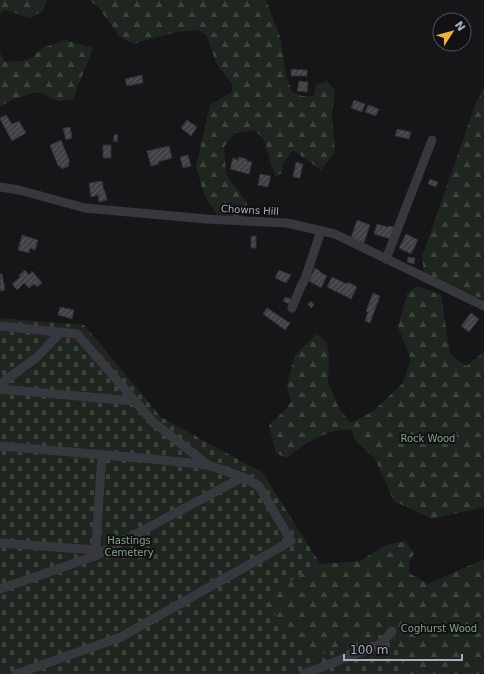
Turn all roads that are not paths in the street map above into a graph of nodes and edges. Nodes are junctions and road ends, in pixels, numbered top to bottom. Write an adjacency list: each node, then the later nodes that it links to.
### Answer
1 (432, 140): 4 (street)
2 (0, 187): 3 (street, Chowns Hill)
3 (321, 231): 4 (street, Chowns Hill); 6 (street)
4 (386, 259): 5 (street, Chowns Hill)
5 (484, 306)
6 (292, 308)
7 (0, 326): 8 (street)
8 (62, 332): 9 (street); 11 (street)
9 (0, 384)
10 (0, 389): 11 (street)
11 (134, 400): 14 (street)
12 (0, 446): 13 (street)
13 (102, 455): 14 (street); 17 (street)
14 (208, 465): 15 (street)
15 (243, 477): 17 (street); 21 (street)
16 (0, 543): 17 (street)
17 (96, 553): 18 (street)
18 (0, 588)
19 (392, 631): 20 (street)
20 (321, 671): 22 (street)
21 (16, 674)
22 (304, 674)

